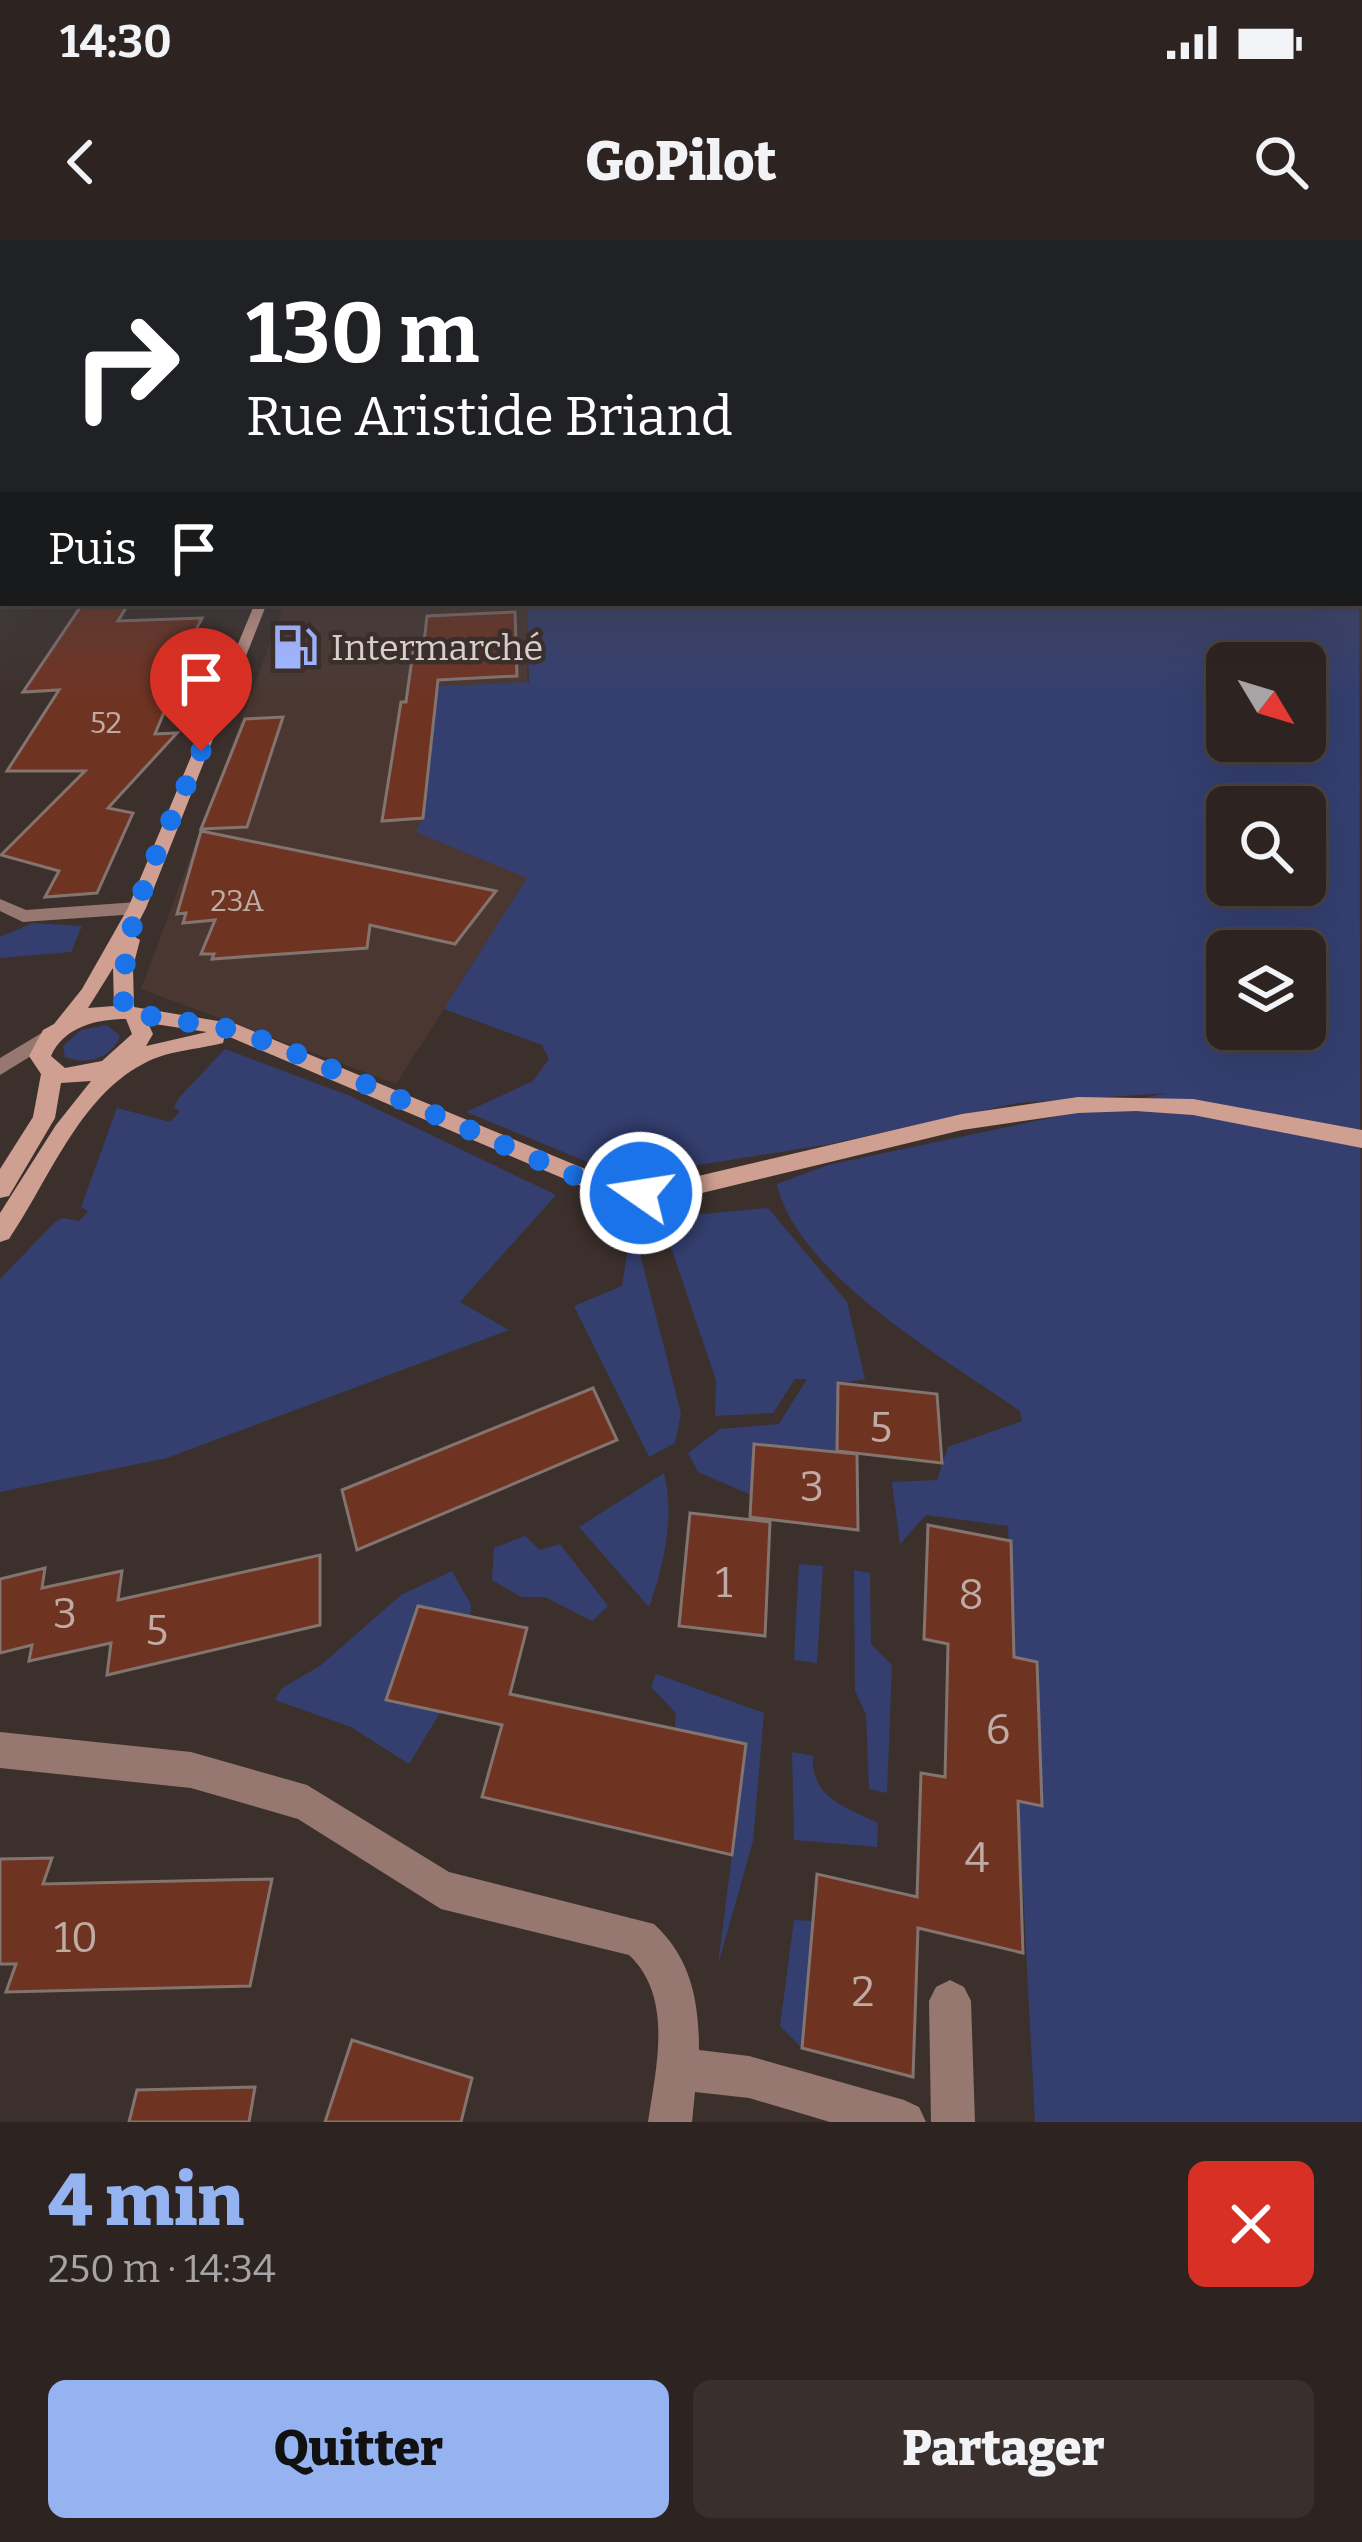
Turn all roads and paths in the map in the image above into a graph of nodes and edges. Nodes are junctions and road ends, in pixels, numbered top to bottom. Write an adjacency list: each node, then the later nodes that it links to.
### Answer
1 (260, 606): 3 (street)
2 (0, 904): 4 (street)
3 (136, 908): 4 (street); 6 (street); 7 (street)
4 (22, 916): 5 (street)
5 (0, 928)
6 (129, 1015): 7 (street); 8 (street); 9 (street)
7 (55, 1030): 10 (street); 11 (street)
8 (252, 1037): 9 (street); 13 (street)
9 (122, 1061): 11 (street); 15 (street)
10 (0, 1068)
11 (47, 1068): 12 (street); 14 (street)
12 (0, 1080)
13 (1362, 1139)
14 (0, 1189)
15 (0, 1232)
16 (0, 1750): 18 (street)
17 (950, 2001): 21 (street)
18 (677, 2068): 19 (street); 20 (street)
19 (670, 2122)
20 (904, 2122)
21 (953, 2122)

